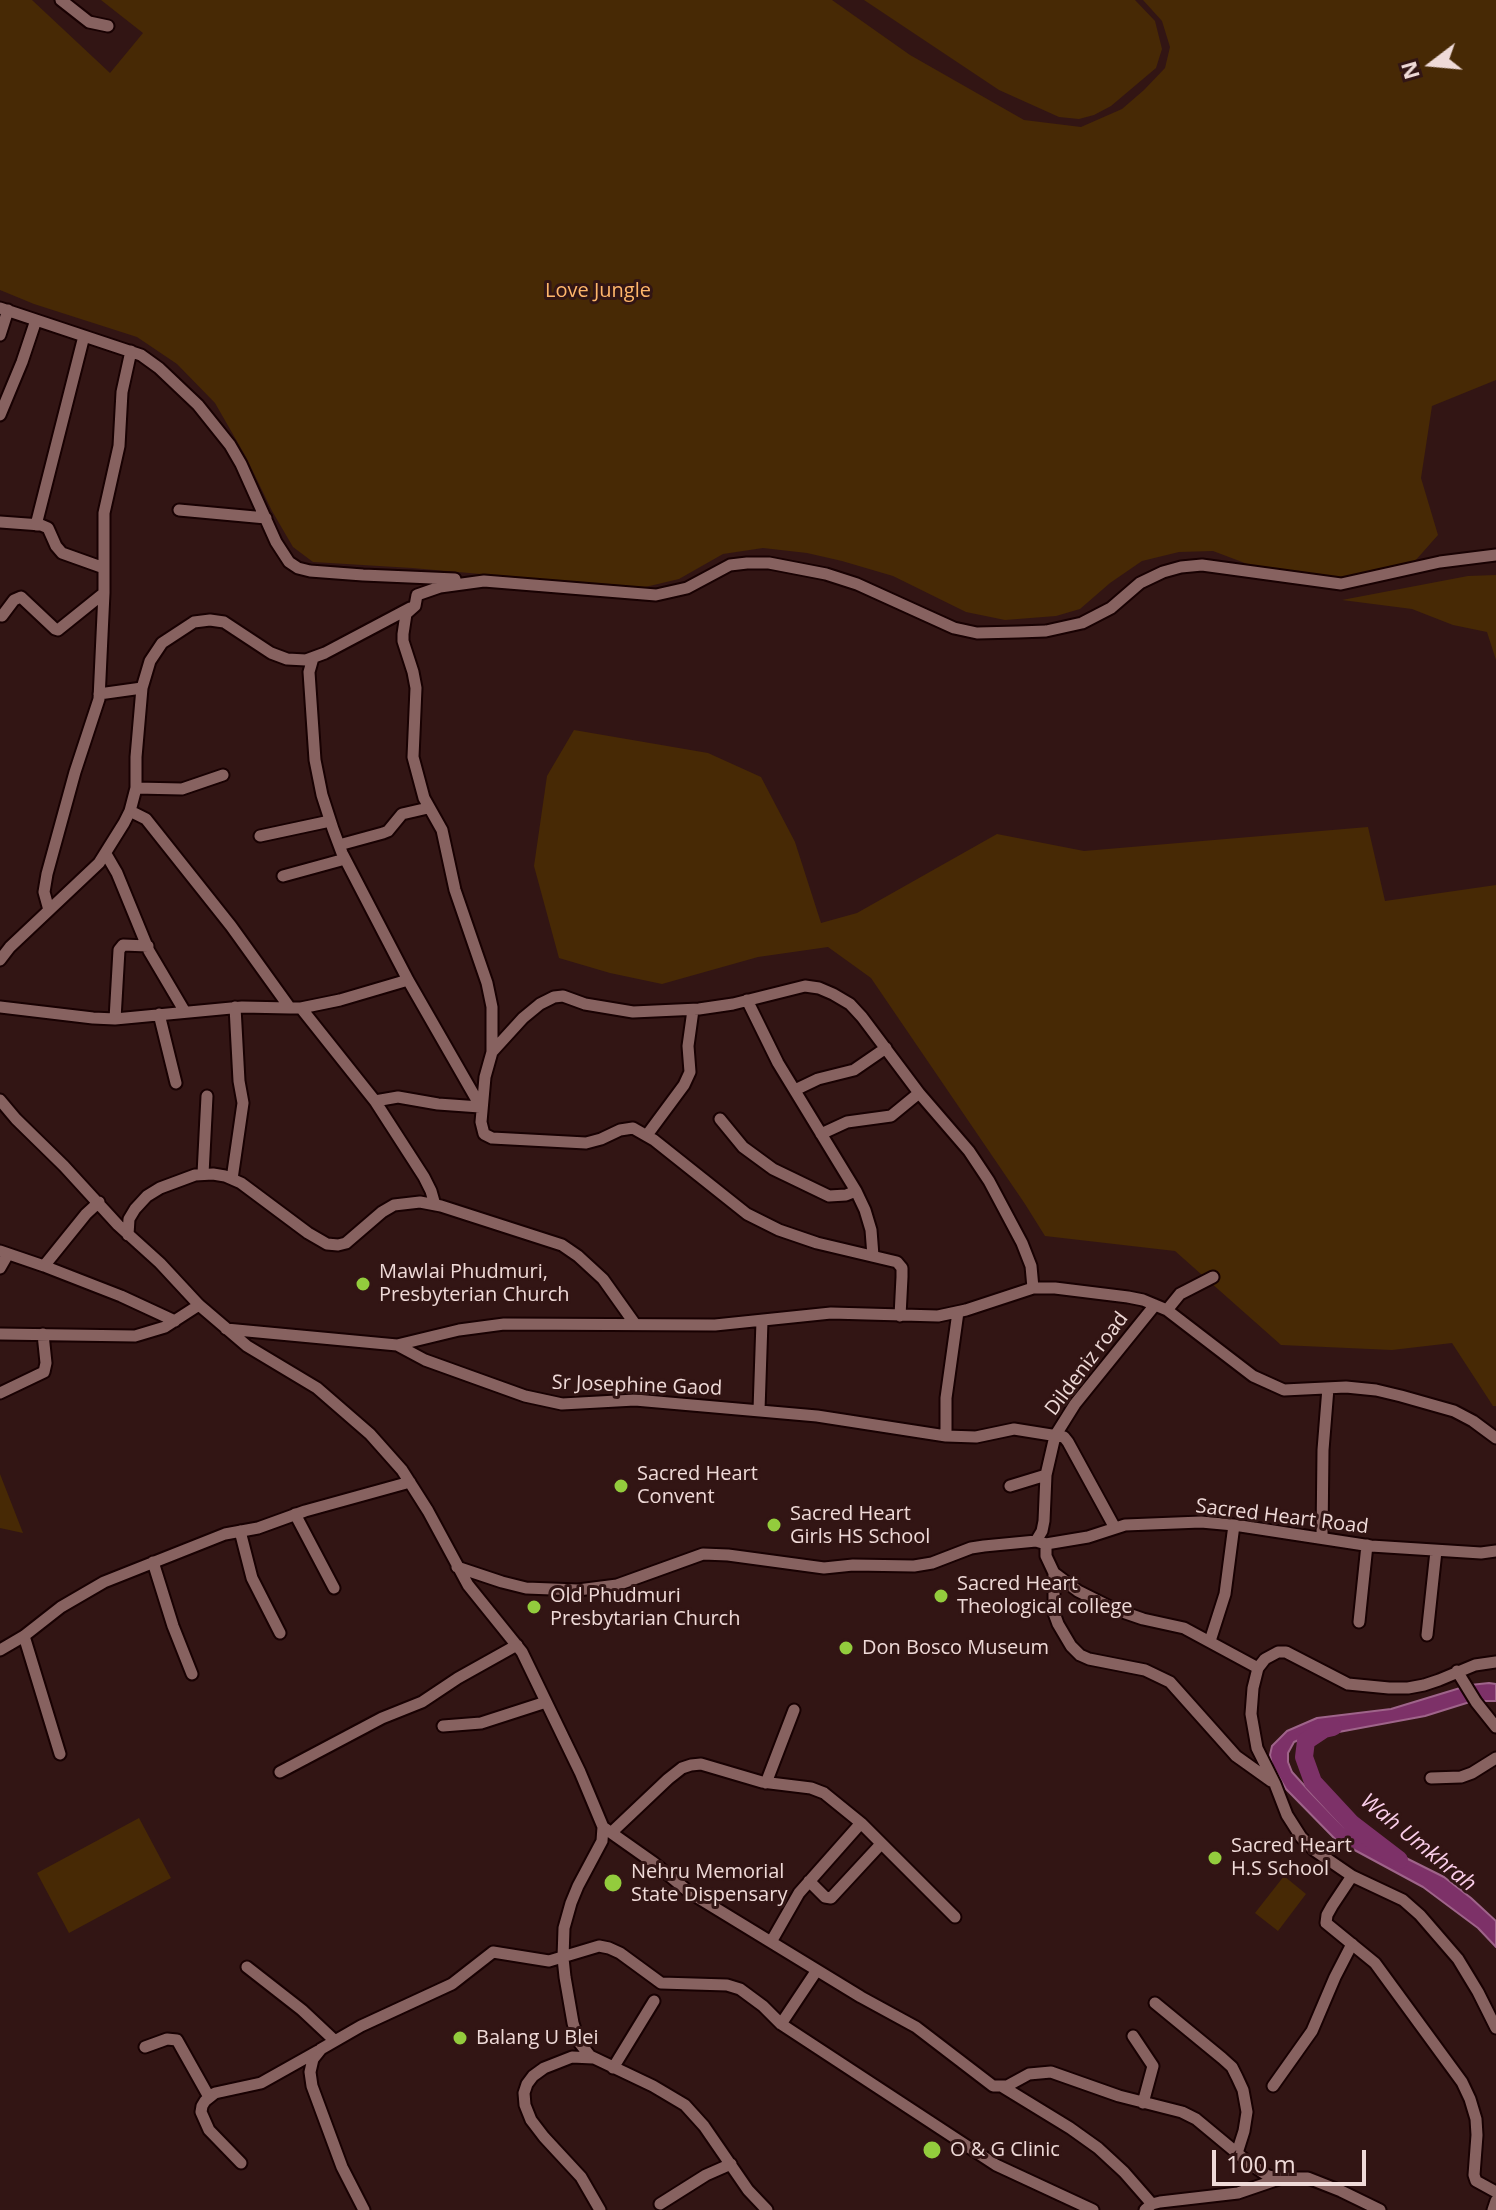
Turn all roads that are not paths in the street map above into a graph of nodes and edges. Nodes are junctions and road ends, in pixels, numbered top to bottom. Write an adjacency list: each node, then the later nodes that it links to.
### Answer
1 (61, 0): 2 (street)
2 (108, 26)
3 (4, 309): 4 (street); 5 (street)
4 (36, 320): 6 (street); 8 (street)
5 (0, 335)
6 (84, 336): 7 (street); 12 (street)
7 (131, 351): 10 (street); 14 (street)
8 (0, 415)
9 (179, 510): 10 (street)
10 (266, 518): 15 (street)
11 (0, 522): 12 (street)
12 (36, 525): 14 (street)
13 (1496, 555): 15 (street)
14 (104, 568): 16 (street)
15 (484, 581): 17 (street)
16 (104, 593): 18 (street); 21 (street)
17 (415, 606): 19 (street); 24 (street)
18 (2, 616)
19 (313, 658): 20 (street); 26 (street)
20 (142, 688): 21 (street); 23 (street)
21 (99, 694): 32 (street)
22 (223, 775): 23 (street)
23 (136, 788): 25 (street)
24 (428, 808): 28 (street); 45 (street)
25 (130, 811): 29 (street); 39 (street)
26 (330, 821): 27 (street); 28 (street)
27 (260, 836)
28 (339, 845): 30 (street)
29 (106, 854): 32 (street); 33 (street)
30 (345, 859): 31 (street); 35 (street)
31 (283, 876)
32 (49, 910): 34 (street)
33 (148, 946): 41 (street); 43 (street)
34 (0, 960)
35 (408, 980): 39 (street); 52 (street)
36 (747, 1000): 40 (street); 44 (street); 47 (street)
37 (0, 1007): 43 (street)
38 (235, 1007): 39 (street); 41 (street); 57 (street)
39 (296, 1008): 51 (street)
40 (693, 1010): 45 (street); 55 (street)
41 (185, 1012): 42 (street)
42 (159, 1014): 43 (street); 46 (street)
43 (115, 1019)
44 (886, 1048): 47 (street); 48 (street)
45 (492, 1052): 52 (street)
46 (176, 1083)
47 (795, 1090): 54 (street)
48 (919, 1093): 54 (street); 67 (street)
49 (207, 1096): 56 (street)
50 (0, 1100): 59 (street)
51 (375, 1101): 52 (street); 60 (street)
52 (481, 1108): 55 (street)
53 (720, 1119): 58 (street)
54 (821, 1134): 58 (street)
55 (647, 1135): 63 (street)
56 (203, 1174): 57 (street); 61 (street)
57 (232, 1179): 60 (street)
58 (856, 1191): 63 (street)
59 (99, 1202): 61 (street); 64 (street)
60 (435, 1205): 75 (street)
61 (128, 1235): 68 (street)
62 (4, 1252): 64 (street); 65 (street)
63 (873, 1256): 72 (street)
64 (44, 1266): 73 (street)
65 (0, 1268)
66 (1213, 1277): 70 (street)
67 (1033, 1288): 69 (street); 71 (street)
68 (199, 1305): 73 (street); 76 (street)
69 (1155, 1305): 70 (street); 84 (street, Dildeniz road)
70 (1167, 1310): 80 (street)
71 (958, 1312): 72 (street); 83 (street)
72 (900, 1316): 74 (street)
73 (175, 1321): 78 (street)
74 (762, 1321): 75 (street); 82 (street)
75 (635, 1324): 79 (street)
76 (226, 1329): 79 (street, Sr Josephine Gaod); 87 (street)
77 (0, 1334): 78 (street)
78 (43, 1334): 81 (street)
79 (397, 1345): 82 (street, Sr Josephine Gaod)
80 (1328, 1388): 85 (street); 93 (street)
81 (0, 1393)
82 (759, 1410): 83 (street, Sr Josephine Gaod)
83 (946, 1436): 84 (street, Sr Josephine Gaod)
84 (1055, 1436): 86 (street, Dildeniz road); 91 (street)
85 (1496, 1438)
86 (1046, 1475): 88 (street); 94 (street, Dildeniz road)
87 (410, 1482): 89 (street); 99 (street)
88 (1010, 1486)
89 (295, 1514): 92 (street); 101 (street)
90 (1234, 1525): 91 (street, Sacred Heart Road); 93 (street, Sacred Heart Road); 106 (street)
91 (1115, 1528): 94 (street, Sacred Heart Road)
92 (240, 1531): 98 (street); 103 (street)
93 (1322, 1537): 95 (street, Sacred Heart Road)
94 (1041, 1542): 99 (street, Sacred Heart Road); 100 (street)
95 (1367, 1545): 96 (street, Sacred Heart Road); 102 (street)
96 (1436, 1551): 97 (street, Sacred Heart Road); 104 (street)
97 (1496, 1551)
98 (153, 1562): 105 (street); 112 (street)
99 (457, 1567): 107 (street)
100 (1054, 1573): 106 (street); 122 (street)
101 (334, 1588)
102 (1359, 1622)
103 (280, 1633)
104 (1427, 1635)
105 (24, 1636): 108 (street); 117 (street)
106 (1210, 1641): 110 (street)
107 (517, 1645): 113 (street); 119 (street)
108 (0, 1650)
109 (1496, 1662): 111 (street)
110 (1258, 1668): 111 (street); 122 (street)
111 (1457, 1671): 116 (street)
112 (192, 1674)
113 (546, 1702): 115 (street); 124 (street)
114 (794, 1710): 121 (street)
115 (443, 1726)
116 (1496, 1727)
117 (60, 1754)
118 (1496, 1758): 120 (street)
119 (280, 1772)
120 (1431, 1778)
121 (766, 1783): 123 (street); 124 (street)
122 (1275, 1784): 126 (street)
123 (861, 1823): 125 (street); 127 (street)
124 (608, 1830): 129 (street); 131 (street)
125 (881, 1844): 127 (street); 128 (street)
126 (1352, 1876): 130 (street); 137 (street)
127 (809, 1881): 129 (street)
128 (955, 1917)
129 (771, 1942): 133 (street)
130 (1352, 1944): 144 (street); 152 (street)
131 (563, 1958): 136 (street); 139 (street); 142 (street)
132 (247, 1967): 139 (street)
133 (817, 1970): 136 (street); 145 (street)
134 (654, 2001): 143 (street)
135 (1155, 2003): 148 (street)
136 (781, 2024): 159 (street)
137 (1496, 2028)
138 (1133, 2036): 147 (street)
139 (334, 2040): 141 (street)
140 (145, 2047): 146 (street)
141 (321, 2049): 146 (street); 156 (street)
142 (594, 2058): 143 (street); 157 (street)
143 (613, 2068): 150 (street)
144 (1273, 2086)
145 (1003, 2087): 147 (street); 155 (street)
146 (209, 2097): 149 (street)
147 (1143, 2103): 148 (street)
148 (1237, 2153): 151 (street)
149 (241, 2163)
150 (731, 2164): 154 (street); 158 (street)
151 (1279, 2178): 155 (street); 160 (street)
152 (1496, 2192)
153 (1496, 2201): 161 (street)
154 (660, 2204)
155 (1148, 2207)
156 (364, 2210)
157 (600, 2210)
158 (767, 2210)
159 (1093, 2210)
160 (1380, 2210)
161 (1493, 2210)

